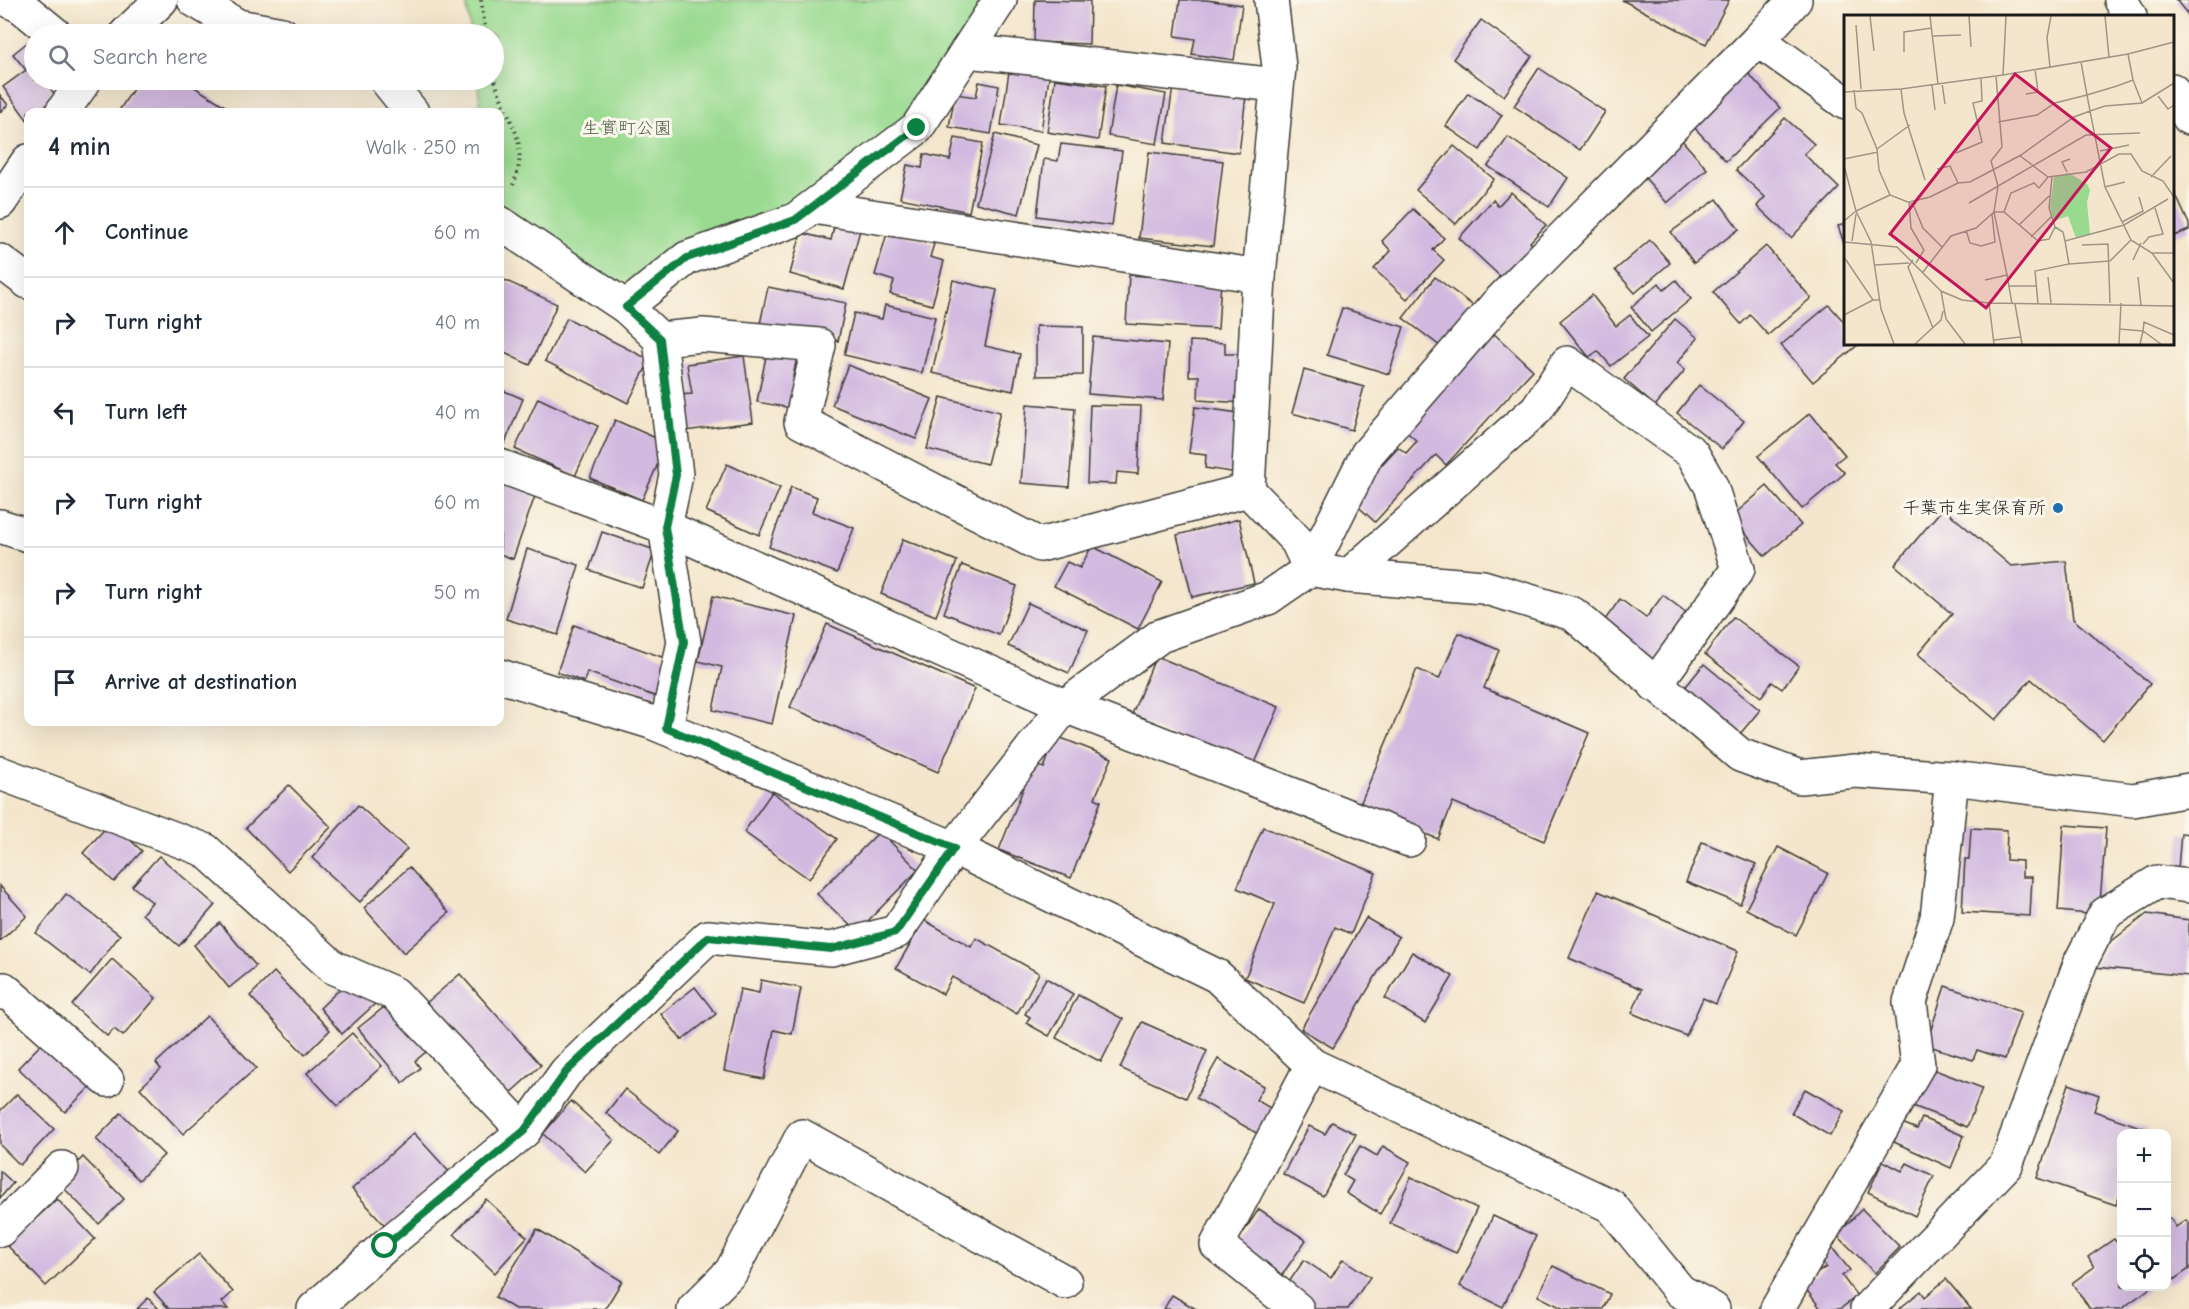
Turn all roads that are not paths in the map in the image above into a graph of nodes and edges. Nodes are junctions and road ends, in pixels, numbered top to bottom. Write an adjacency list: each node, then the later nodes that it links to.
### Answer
1 (8, 0): 7 (street)
2 (161, 0): 8 (street)
3 (194, 0): 9 (street)
4 (1000, 0): 11 (street)
5 (1271, 0): 12 (street)
6 (1795, 0): 10 (street)
7 (43, 24)
8 (136, 24)
9 (235, 24)
10 (1758, 40): 16 (street); 34 (street)
11 (967, 51): 12 (street); 22 (street)
12 (1277, 85): 25 (street)
13 (78, 90): 17 (street)
14 (394, 90): 18 (street)
15 (2174, 93): 19 (street)
16 (1844, 102)
17 (65, 108)
18 (409, 108)
19 (2189, 118)
20 (24, 167): 21 (street)
21 (0, 202)
22 (813, 207): 25 (street); 27 (street)
23 (504, 226): 27 (street)
24 (0, 261): 26 (street)
25 (1259, 276): 30 (street)
26 (24, 279)
27 (626, 307): 28 (street)
28 (660, 339): 30 (street); 32 (street)
29 (504, 467): 32 (street)
30 (1248, 490): 34 (street)
31 (0, 526): 33 (street)
32 (665, 527): 38 (street); 39 (street)
33 (24, 534)
34 (1310, 569): 35 (street); 38 (street)
35 (1348, 576): 37 (street); 37 (street)
36 (504, 677): 39 (street)
37 (1655, 685): 41 (street)
38 (1065, 706): 43 (street); 44 (street)
39 (666, 728): 44 (street)
40 (0, 773): 49 (street)
41 (1952, 778): 42 (street); 57 (street)
42 (2189, 790)
43 (1409, 840)
44 (954, 848): 47 (street); 49 (street)
45 (2189, 886): 58 (street)
46 (0, 993): 48 (street)
47 (1312, 1065): 55 (street); 56 (street)
48 (107, 1080)
49 (524, 1131): 53 (street)
50 (62, 1168): 51 (street)
51 (0, 1230)
52 (1065, 1282): 54 (street)
53 (314, 1309)
54 (694, 1309)
55 (1297, 1309)
56 (1713, 1309)
57 (1778, 1309)
58 (1867, 1309)

